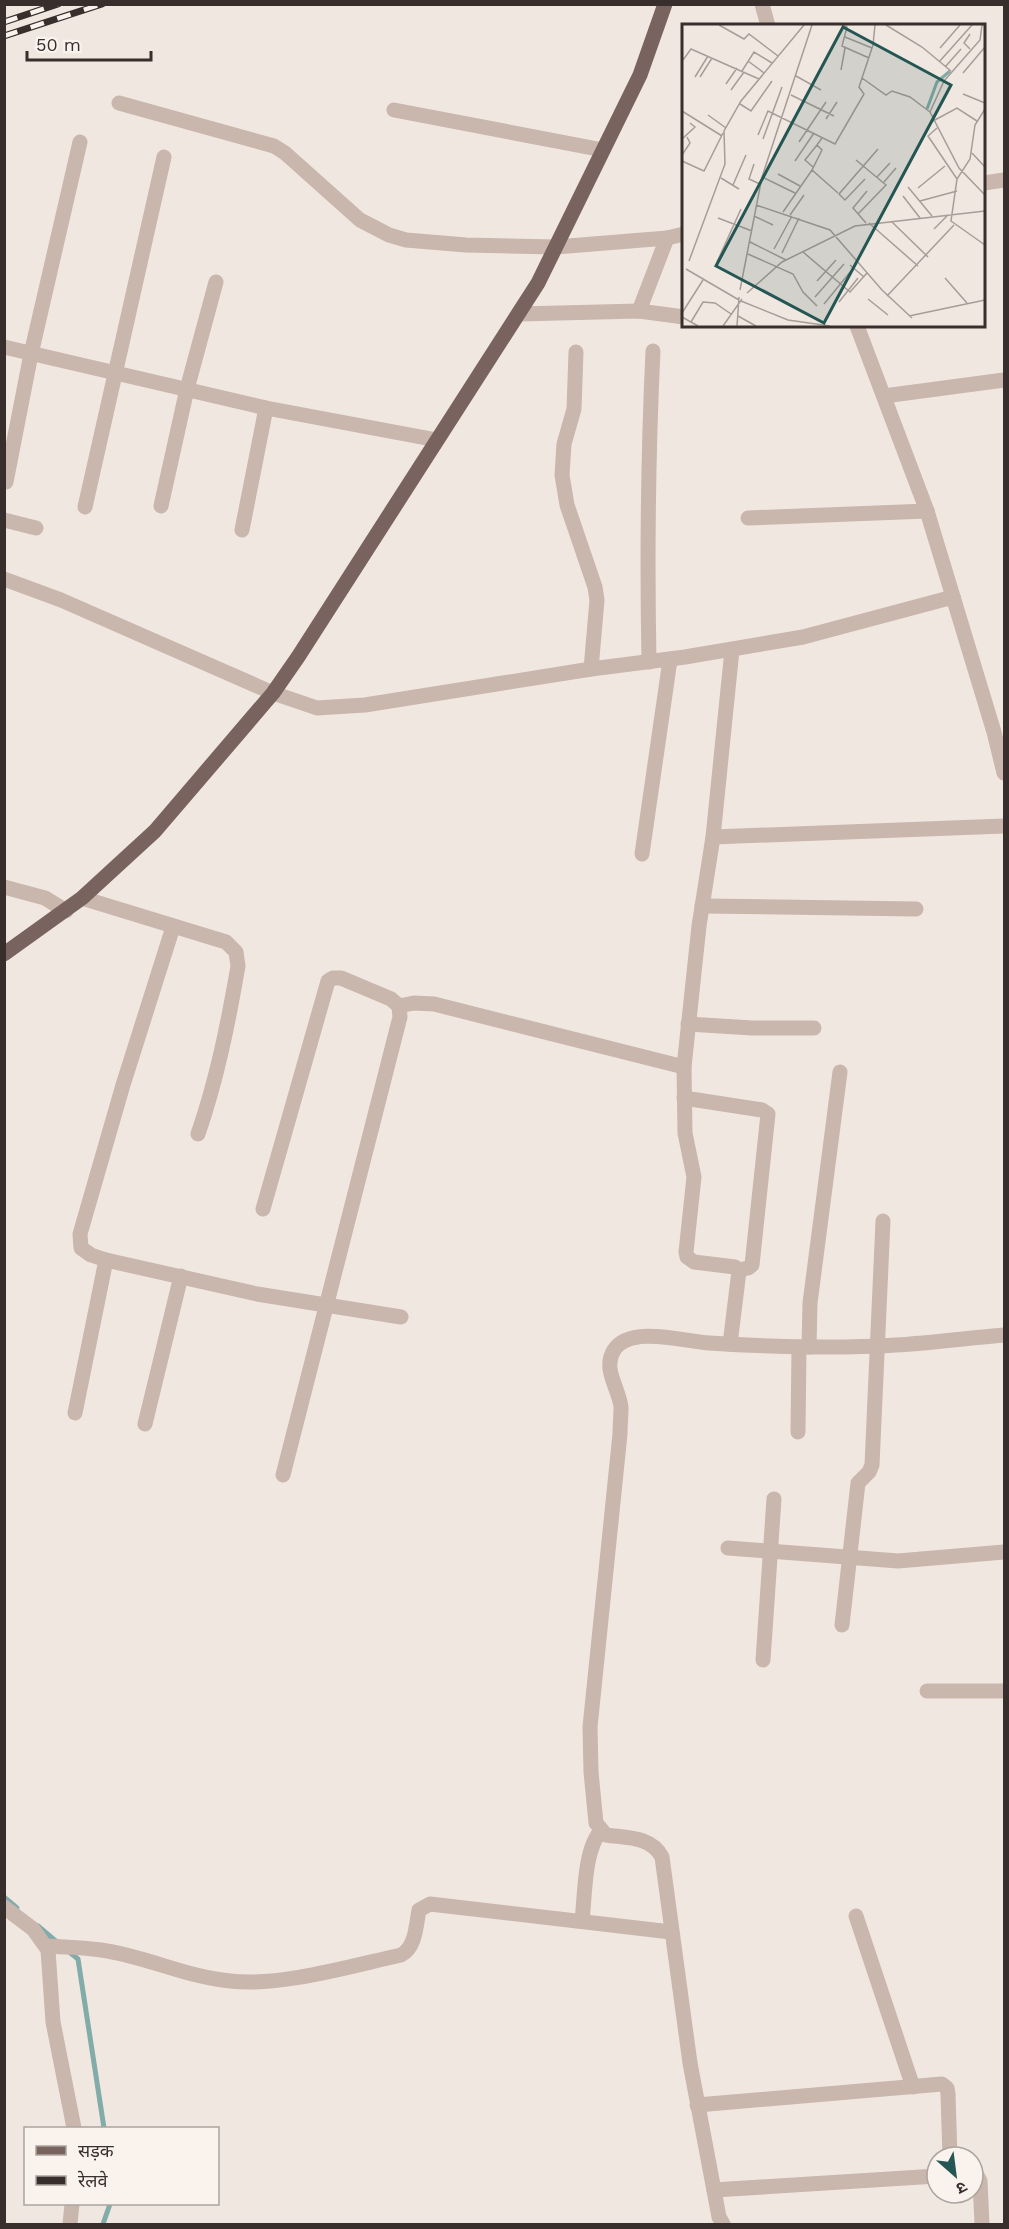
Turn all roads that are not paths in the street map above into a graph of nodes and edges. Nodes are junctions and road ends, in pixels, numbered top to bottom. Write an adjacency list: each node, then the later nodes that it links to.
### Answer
1 (664, 4): 7 (main road)
2 (762, 4): 3 (street)
3 (767, 24)
4 (119, 103): 13 (street)
5 (394, 110): 7 (street)
6 (80, 142): 22 (street)
7 (603, 150): 13 (main road)
8 (164, 157): 23 (street)
9 (1005, 180): 10 (street)
10 (985, 183)
11 (682, 234): 12 (street)
12 (667, 238): 13 (street); 15 (street)
13 (556, 247): 16 (main road)
14 (216, 282): 25 (street)
15 (639, 311): 16 (street); 17 (street)
16 (519, 314): 28 (main road)
17 (682, 316)
18 (857, 327): 26 (street)
19 (4, 347): 22 (street)
20 (653, 351): 41 (street)
21 (576, 352): 42 (street)
22 (31, 354): 23 (street); 29 (street)
23 (114, 373): 25 (street); 31 (street)
24 (1005, 380): 26 (street)
25 (187, 389): 27 (street); 30 (street)
26 (884, 396): 32 (street)
27 (266, 408): 28 (street); 36 (street)
28 (437, 440): 43 (main road)
29 (6, 482)
30 (161, 506)
31 (85, 507)
32 (927, 511): 33 (street); 38 (street)
33 (748, 518)
34 (4, 520): 35 (street)
35 (36, 528)
36 (242, 530)
37 (4, 579): 43 (street)
38 (953, 597): 39 (street); 44 (street)
39 (732, 650): 40 (street); 46 (street)
40 (670, 660): 41 (street); 47 (street)
41 (649, 662): 42 (street)
42 (591, 669): 43 (street)
43 (273, 693): 49 (main road)
44 (1004, 769)
45 (1005, 826): 46 (street)
46 (713, 837): 50 (street)
47 (642, 854)
48 (4, 887): 52 (street)
49 (82, 898): 52 (main road); 53 (street)
50 (702, 906): 51 (street); 56 (street)
51 (916, 909)
52 (66, 911): 54 (main road)
53 (173, 927): 61 (street); 64 (street)
54 (4, 954)
55 (399, 1006): 58 (street); 62 (street); 67 (street)
56 (688, 1024): 57 (street); 58 (street)
57 (814, 1028)
58 (684, 1067): 60 (street)
59 (840, 1072): 72 (street)
60 (684, 1098): 65 (street); 65 (street)
61 (198, 1134)
62 (263, 1209)
63 (883, 1221): 71 (street)
64 (106, 1260): 66 (street); 73 (street)
65 (738, 1270): 70 (street)
66 (181, 1276): 67 (street); 74 (street)
67 (326, 1305): 68 (street); 76 (street)
68 (401, 1317)
69 (1005, 1335): 71 (street)
70 (730, 1344): 72 (street); 86 (street)
71 (876, 1346): 72 (street); 81 (street)
72 (804, 1347): 75 (street)
73 (75, 1413)
74 (145, 1424)
75 (798, 1432)
76 (283, 1475)
77 (774, 1498): 79 (street)
78 (728, 1548): 79 (street)
79 (771, 1552): 81 (street); 83 (street)
80 (1005, 1552): 81 (street)
81 (850, 1558): 82 (street)
82 (842, 1625)
83 (763, 1660)
84 (927, 1691): 85 (street)
85 (1005, 1691)
86 (601, 1831): 89 (street); 90 (street)
87 (4, 1907): 91 (street)
88 (856, 1916): 92 (street)
89 (582, 1921): 90 (street); 91 (street)
90 (671, 1932): 93 (street)
91 (56, 1947): 94 (street)
92 (913, 2087): 93 (street); 95 (street)
93 (698, 2105): 97 (street)
94 (74, 2127)
95 (949, 2145)
96 (925, 2177): 97 (street)
97 (714, 2190): 101 (street)
98 (72, 2205): 100 (street)
99 (981, 2205): 102 (street)
100 (70, 2224)
101 (723, 2224)
102 (982, 2224)

